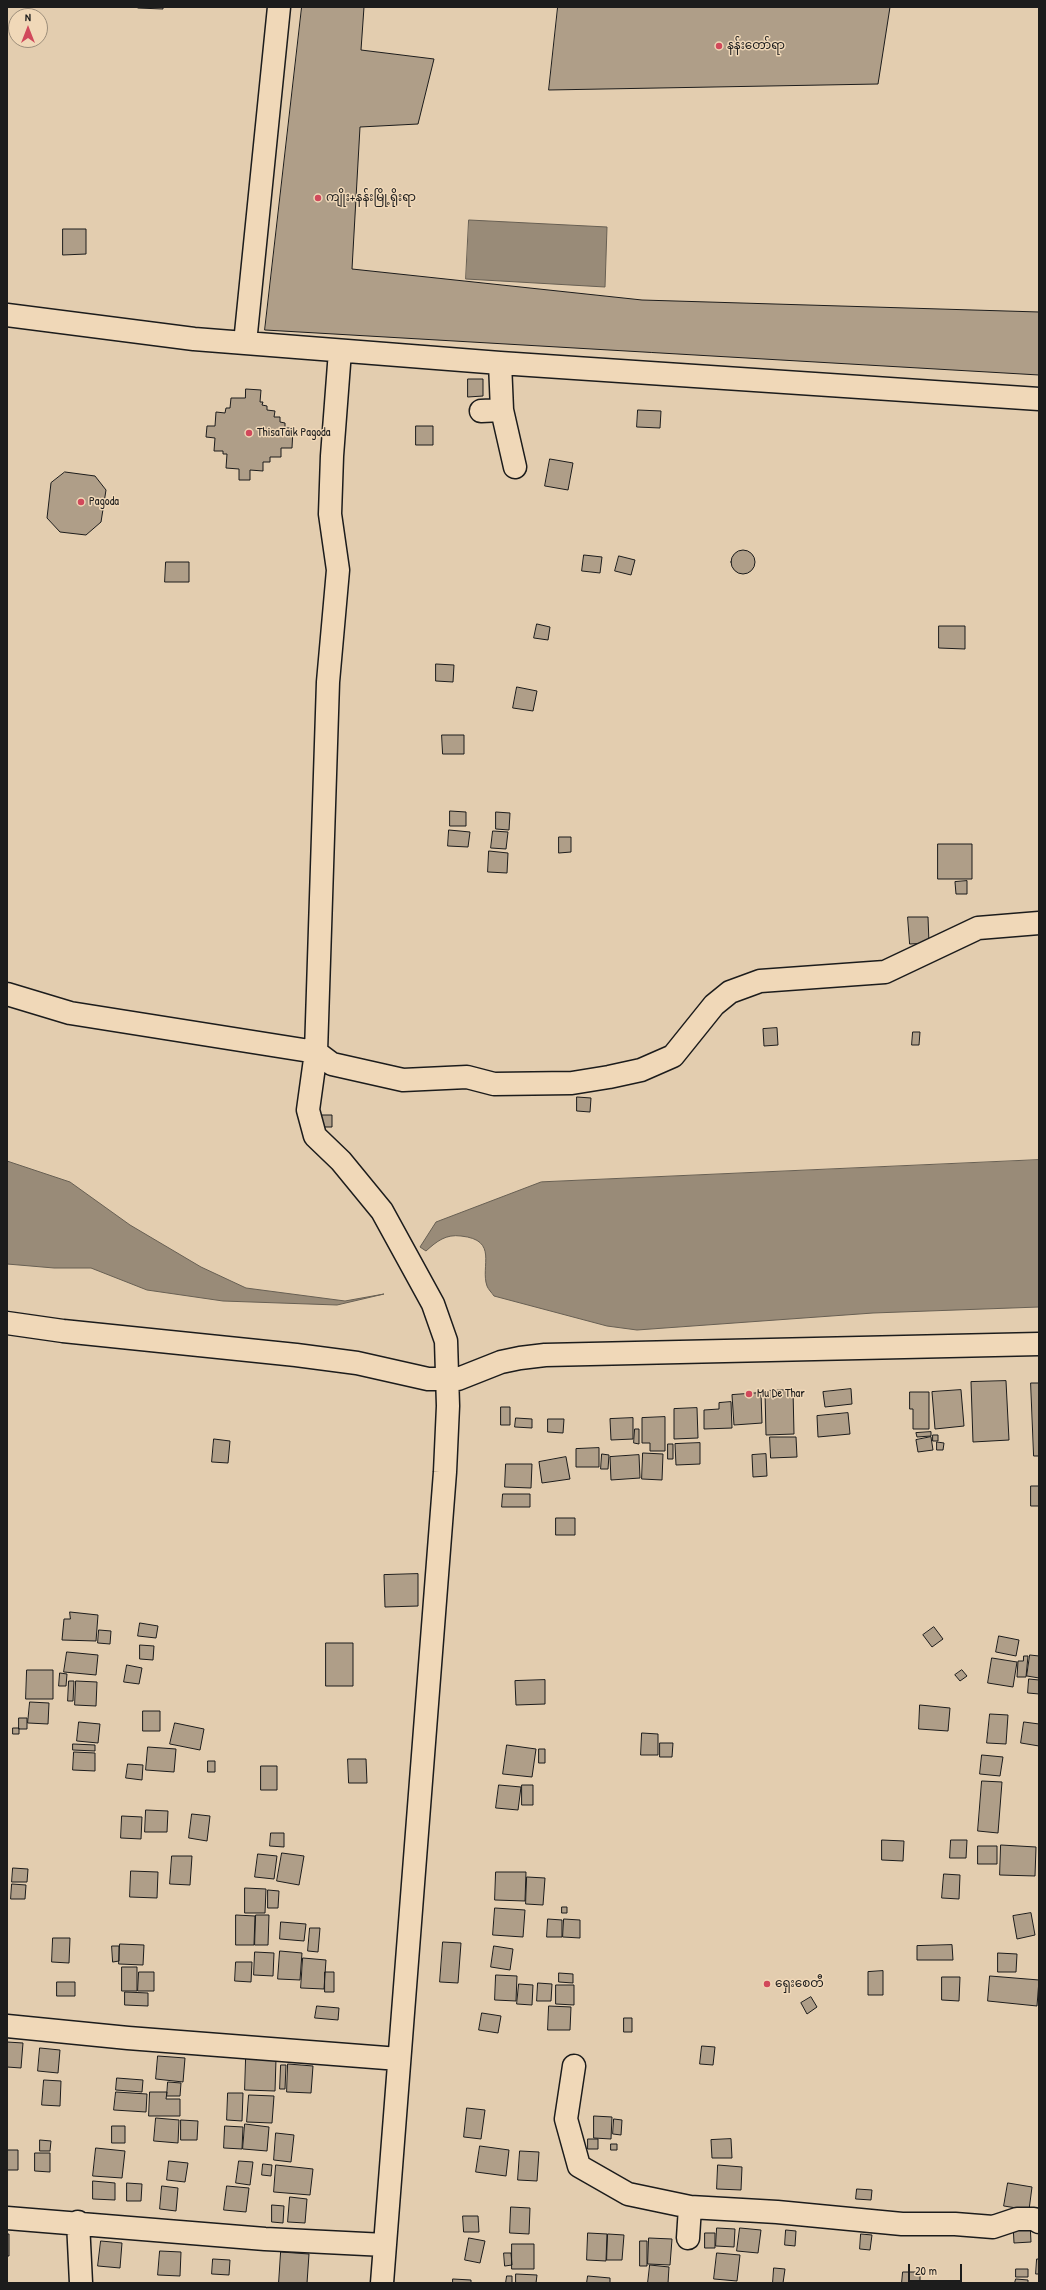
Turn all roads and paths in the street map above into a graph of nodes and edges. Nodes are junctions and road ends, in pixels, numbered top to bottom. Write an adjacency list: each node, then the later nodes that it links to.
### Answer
1 (279, 7): 3 (street)
2 (7, 315): 3 (street)
3 (245, 343): 4 (street)
4 (340, 351): 5 (street); 12 (street)
5 (500, 363): 6 (street); 7 (street)
6 (1039, 399)
7 (502, 410): 8 (street); 9 (street)
8 (481, 411)
9 (515, 467)
10 (1039, 923): 12 (street)
11 (7, 994): 12 (street)
12 (316, 1052): 15 (street)
13 (7, 1323): 15 (street)
14 (1039, 1344): 15 (street)
15 (447, 1380): 17 (street)
16 (7, 2026): 17 (street)
17 (399, 2059): 24 (street)
18 (574, 2066): 19 (street)
19 (690, 2207): 22 (street); 23 (street)
20 (7, 2218): 21 (street)
21 (78, 2222): 24 (street); 25 (street)
22 (1039, 2222)
23 (688, 2238)
24 (385, 2245): 26 (street)
25 (81, 2283)
26 (382, 2283)

